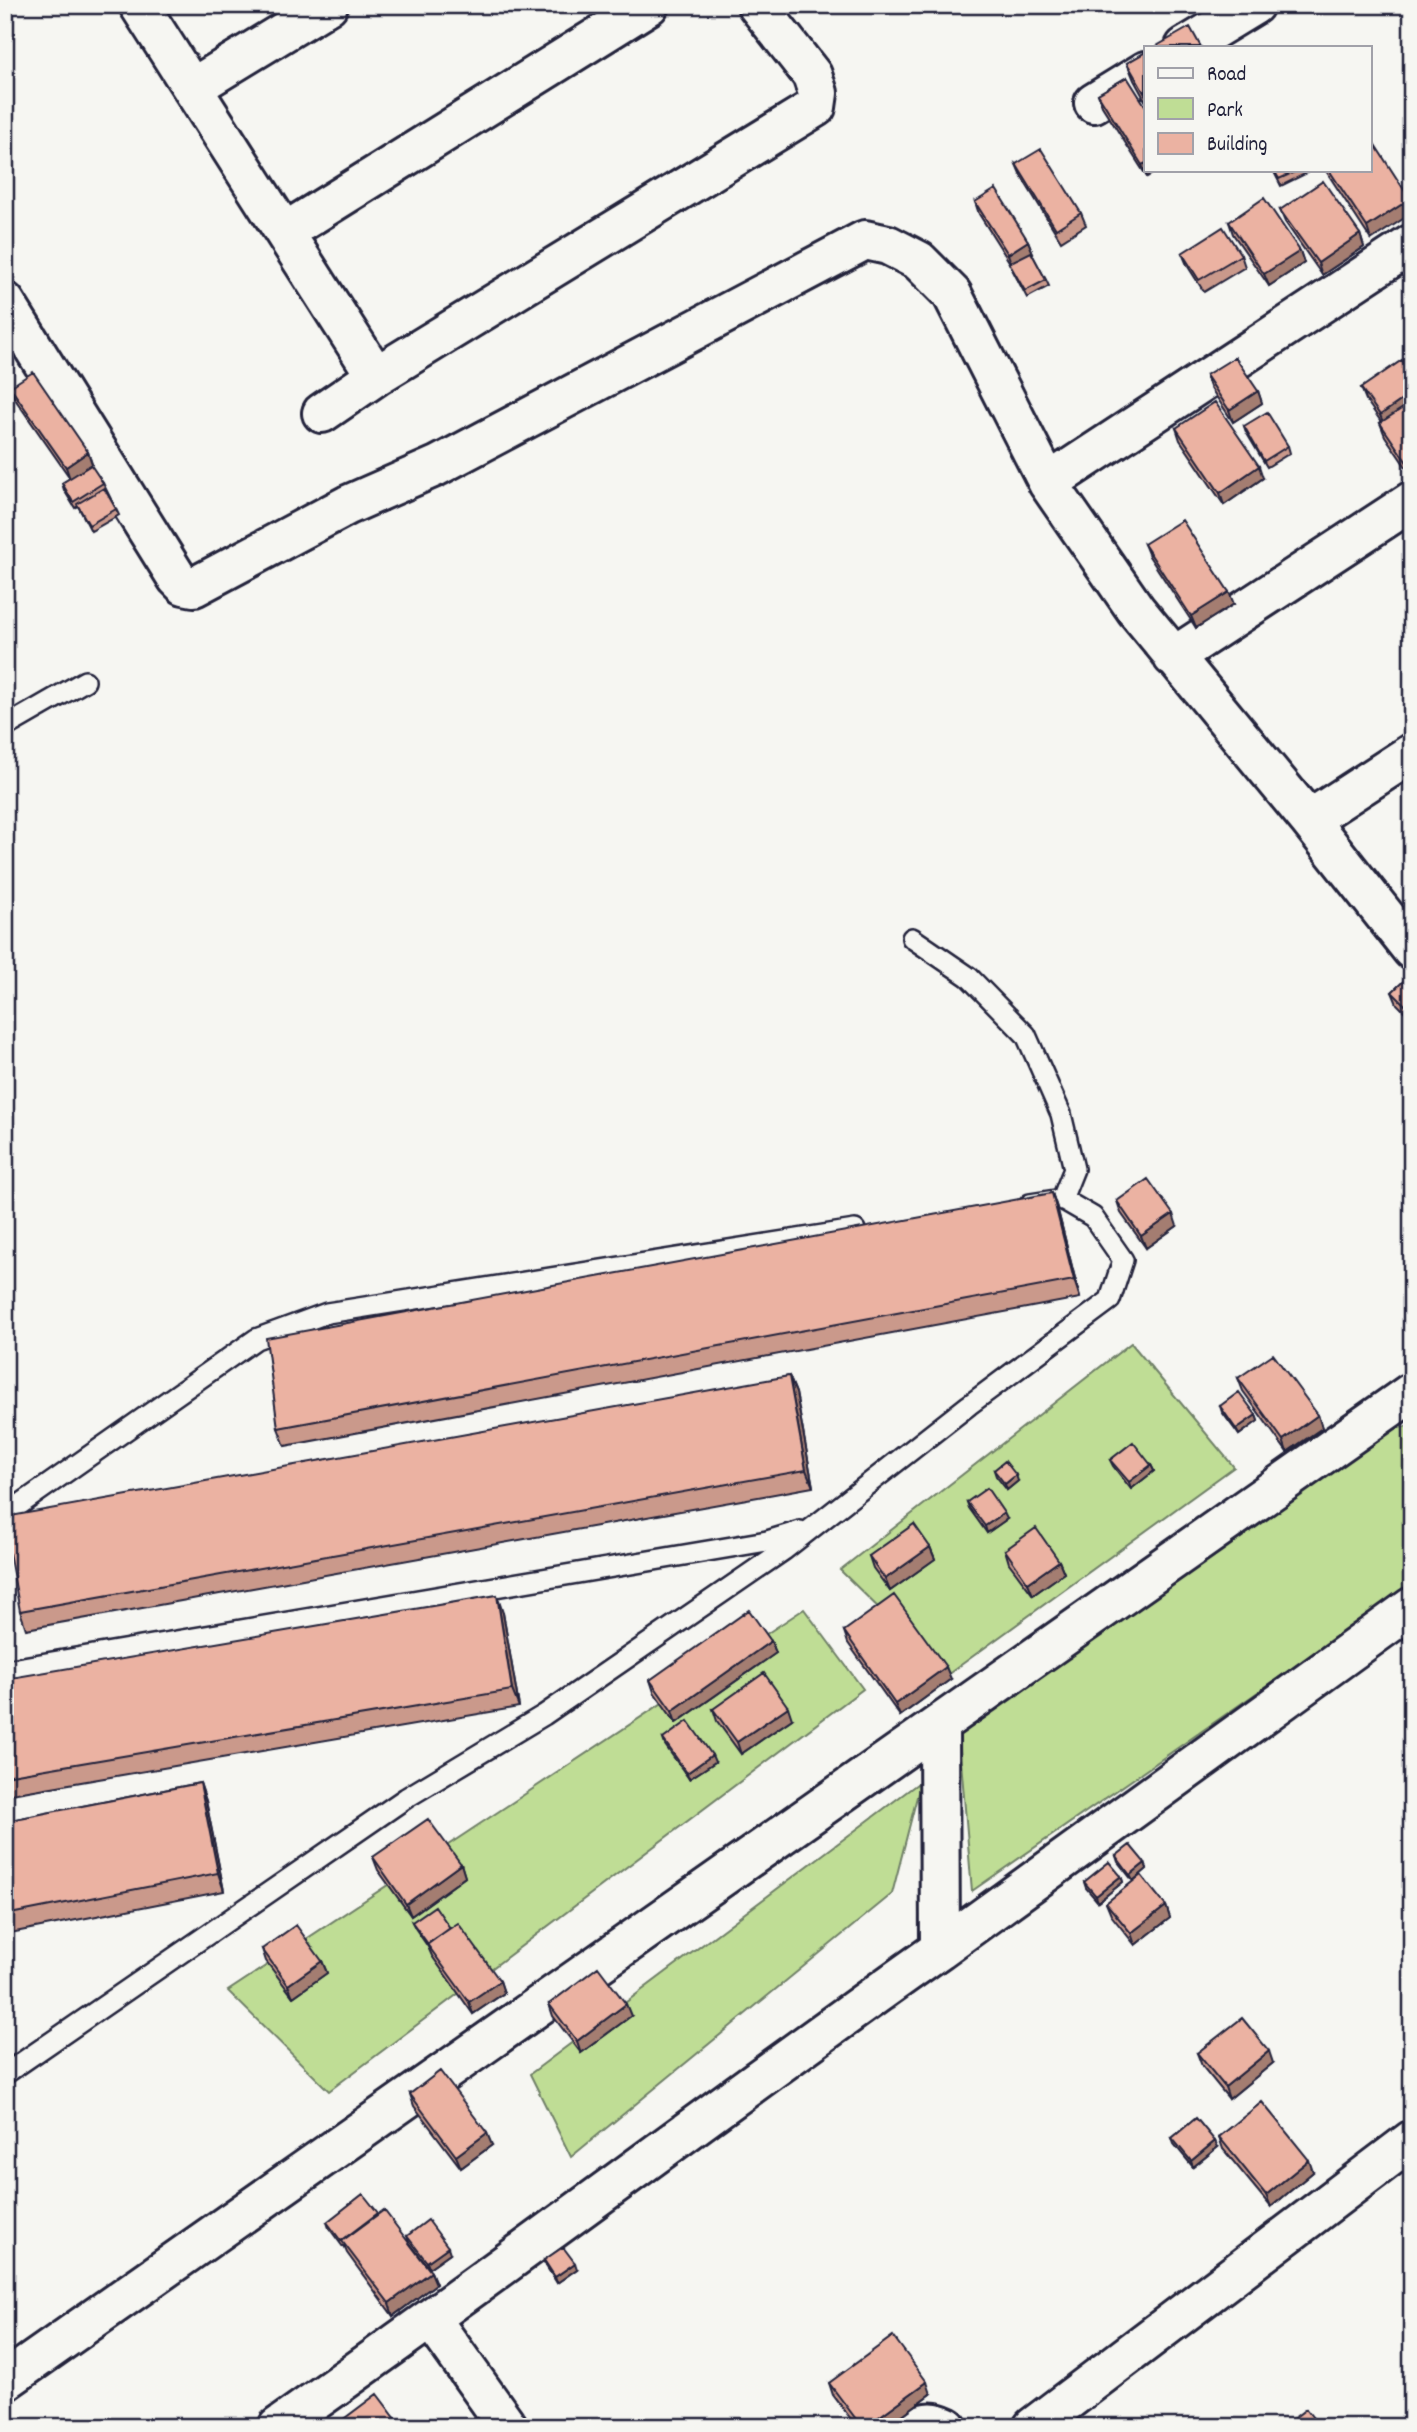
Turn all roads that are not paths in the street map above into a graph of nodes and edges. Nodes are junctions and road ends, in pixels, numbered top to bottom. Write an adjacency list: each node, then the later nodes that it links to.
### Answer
1 (139, 5): 8 (street)
2 (328, 5): 8 (street)
3 (649, 5): 10 (street)
4 (757, 5): 13 (street)
5 (1254, 5): 6 (street)
6 (1187, 46)
7 (1144, 72): 9 (street)
8 (192, 88): 10 (street)
9 (1094, 103)
10 (285, 232): 13 (street)
11 (1412, 244): 15 (street)
12 (5, 302): 15 (street)
13 (376, 376): 14 (street)
14 (322, 413)
15 (1048, 482): 17 (street)
16 (1412, 500): 17 (street)
17 (1173, 657): 21 (street)
18 (85, 681): 19 (lane)
19 (5, 727)
20 (1412, 752): 21 (street)
21 (1309, 820): 23 (street)
22 (912, 938): 24 (lane)
23 (1412, 950)
24 (1062, 1199): 25 (lane); 31 (lane)
25 (1009, 1207)
26 (873, 1227): 30 (lane)
27 (1412, 1392): 29 (street)
28 (1412, 1411): 29 (street)
29 (1365, 1424): 34 (street)
30 (5, 1515)
31 (813, 1528): 33 (lane); 36 (lane)
32 (1412, 1607): 35 (street)
33 (5, 1670)
34 (939, 1724): 35 (street); 39 (street)
35 (940, 1949): 38 (street)
36 (5, 2074)
37 (1412, 2140): 44 (street)
38 (430, 2319): 40 (street); 41 (street)
39 (5, 2381)
40 (278, 2427)
41 (508, 2427)
42 (915, 2427): 43 (street)
43 (947, 2427)
44 (1032, 2427)

